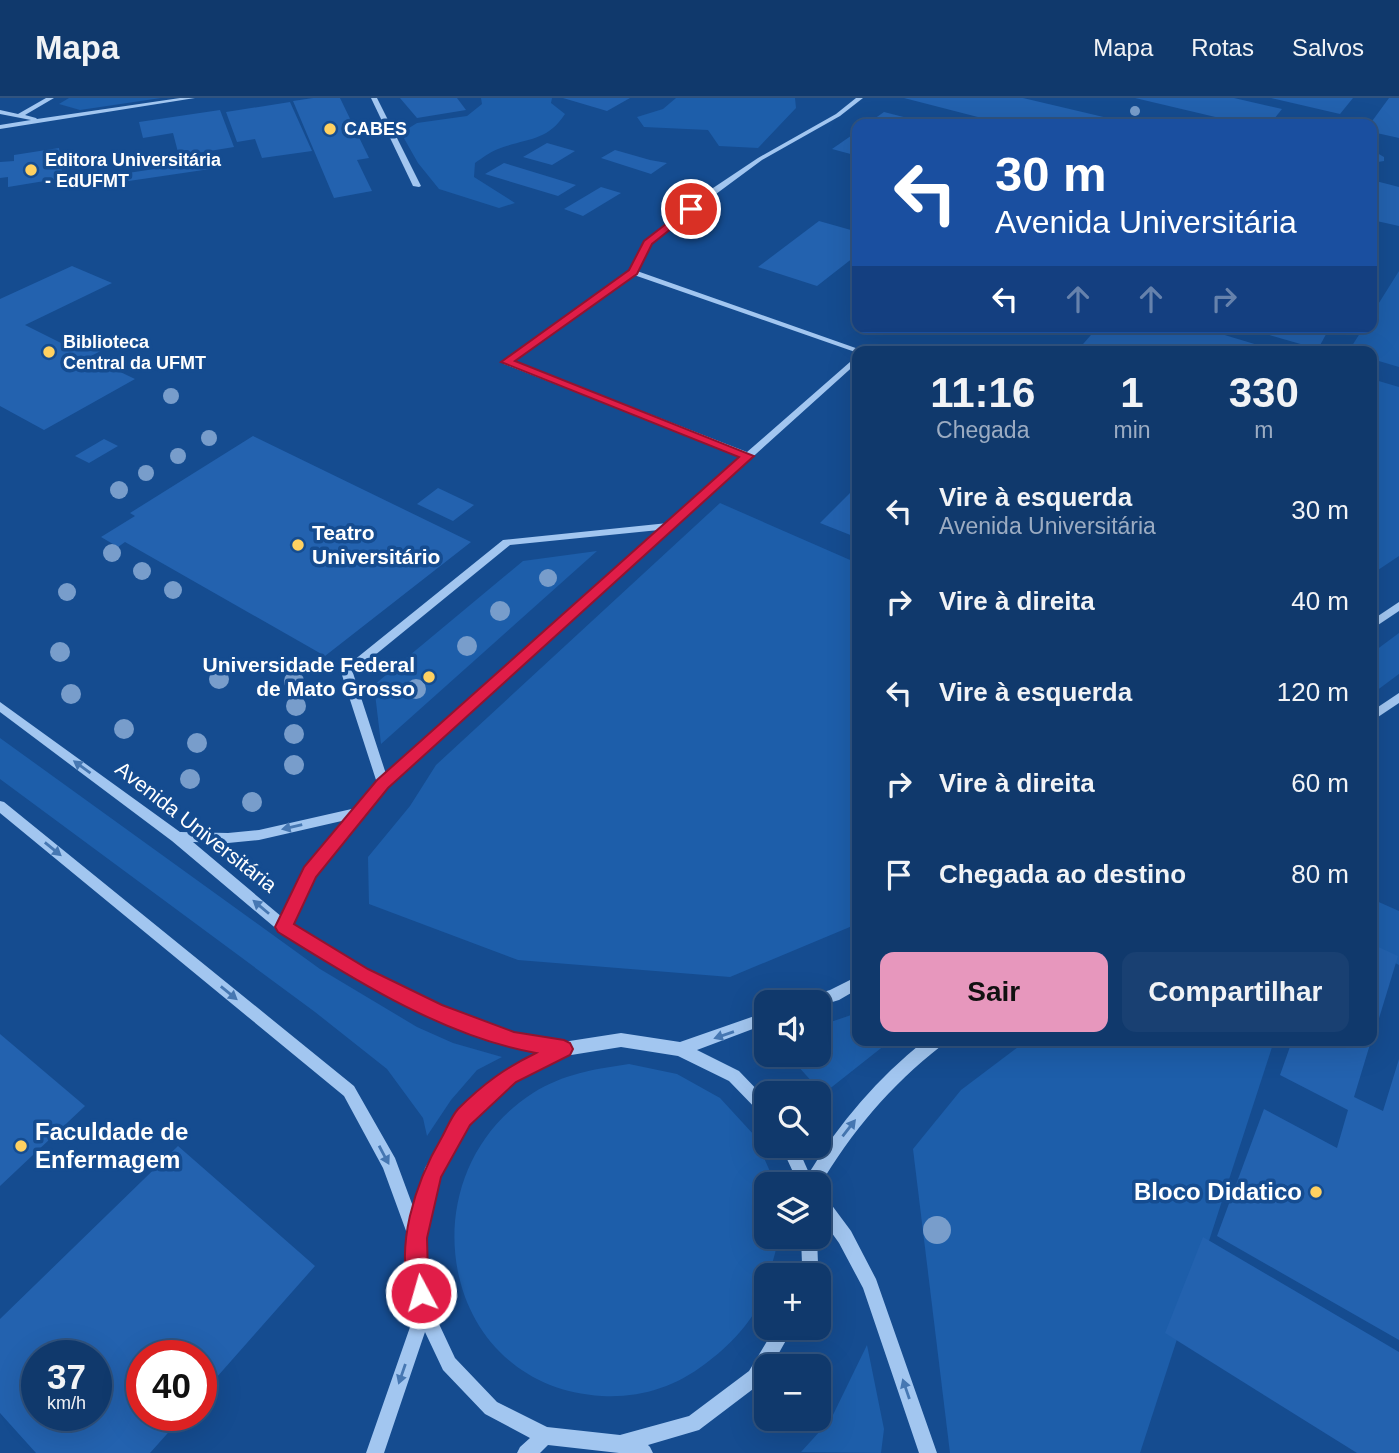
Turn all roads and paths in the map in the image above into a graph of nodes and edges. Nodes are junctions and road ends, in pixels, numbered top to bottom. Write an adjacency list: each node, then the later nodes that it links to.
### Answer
1 (51, 98): 6 (street)
2 (192, 98): 7 (street)
3 (374, 98): 9 (street)
4 (860, 98): 10 (street)
5 (0, 112): 6 (street)
6 (19, 116): 7 (street)
7 (43, 120): 8 (street)
8 (0, 127)
9 (417, 186)
10 (633, 272): 11 (street); 13 (street)
11 (852, 348)
12 (852, 362): 13 (street)
13 (748, 456): 14 (street)
14 (669, 526): 20 (street); 20 (street)
15 (1399, 606): 16 (street)
16 (1377, 621)
17 (1399, 697): 19 (street)
18 (0, 706): 23 (street, Avenida Universitária, one-way to 18)
19 (1377, 713)
20 (383, 784): 22 (street)
21 (0, 806): 34 (street, Avenida Universitária, one-way to 34)
22 (359, 812): 23 (street, one-way to 23); 24 (street)
23 (177, 837): 24 (street, Avenida Universitária, one-way to 23)
24 (284, 927): 29 (street, Avenida Universitária)
25 (852, 985): 26 (street)
26 (831, 996)
27 (754, 1022): 30 (street, Avenida Universitária, one-way to 30)
28 (931, 1046): 32 (street, one-way to 28)
29 (564, 1049): 30 (street, Avenida Universitária); 34 (street, Avenida Universitária)
30 (680, 1049): 31 (street, Avenida Universitária)
31 (754, 1097)
32 (818, 1172)
33 (831, 1218): 42 (street, one-way to 33)
34 (416, 1238): 35 (street, Avenida Universitária)
35 (424, 1310): 37 (street, Avenida Universitária); 39 (street, one-way to 39)
36 (778, 1340): 38 (street, Avenida Universitária)
37 (545, 1436): 38 (street, Avenida Universitária); 40 (street)
38 (620, 1444): 41 (street)
39 (375, 1453)
40 (526, 1453)
41 (644, 1453)
42 (928, 1453)

